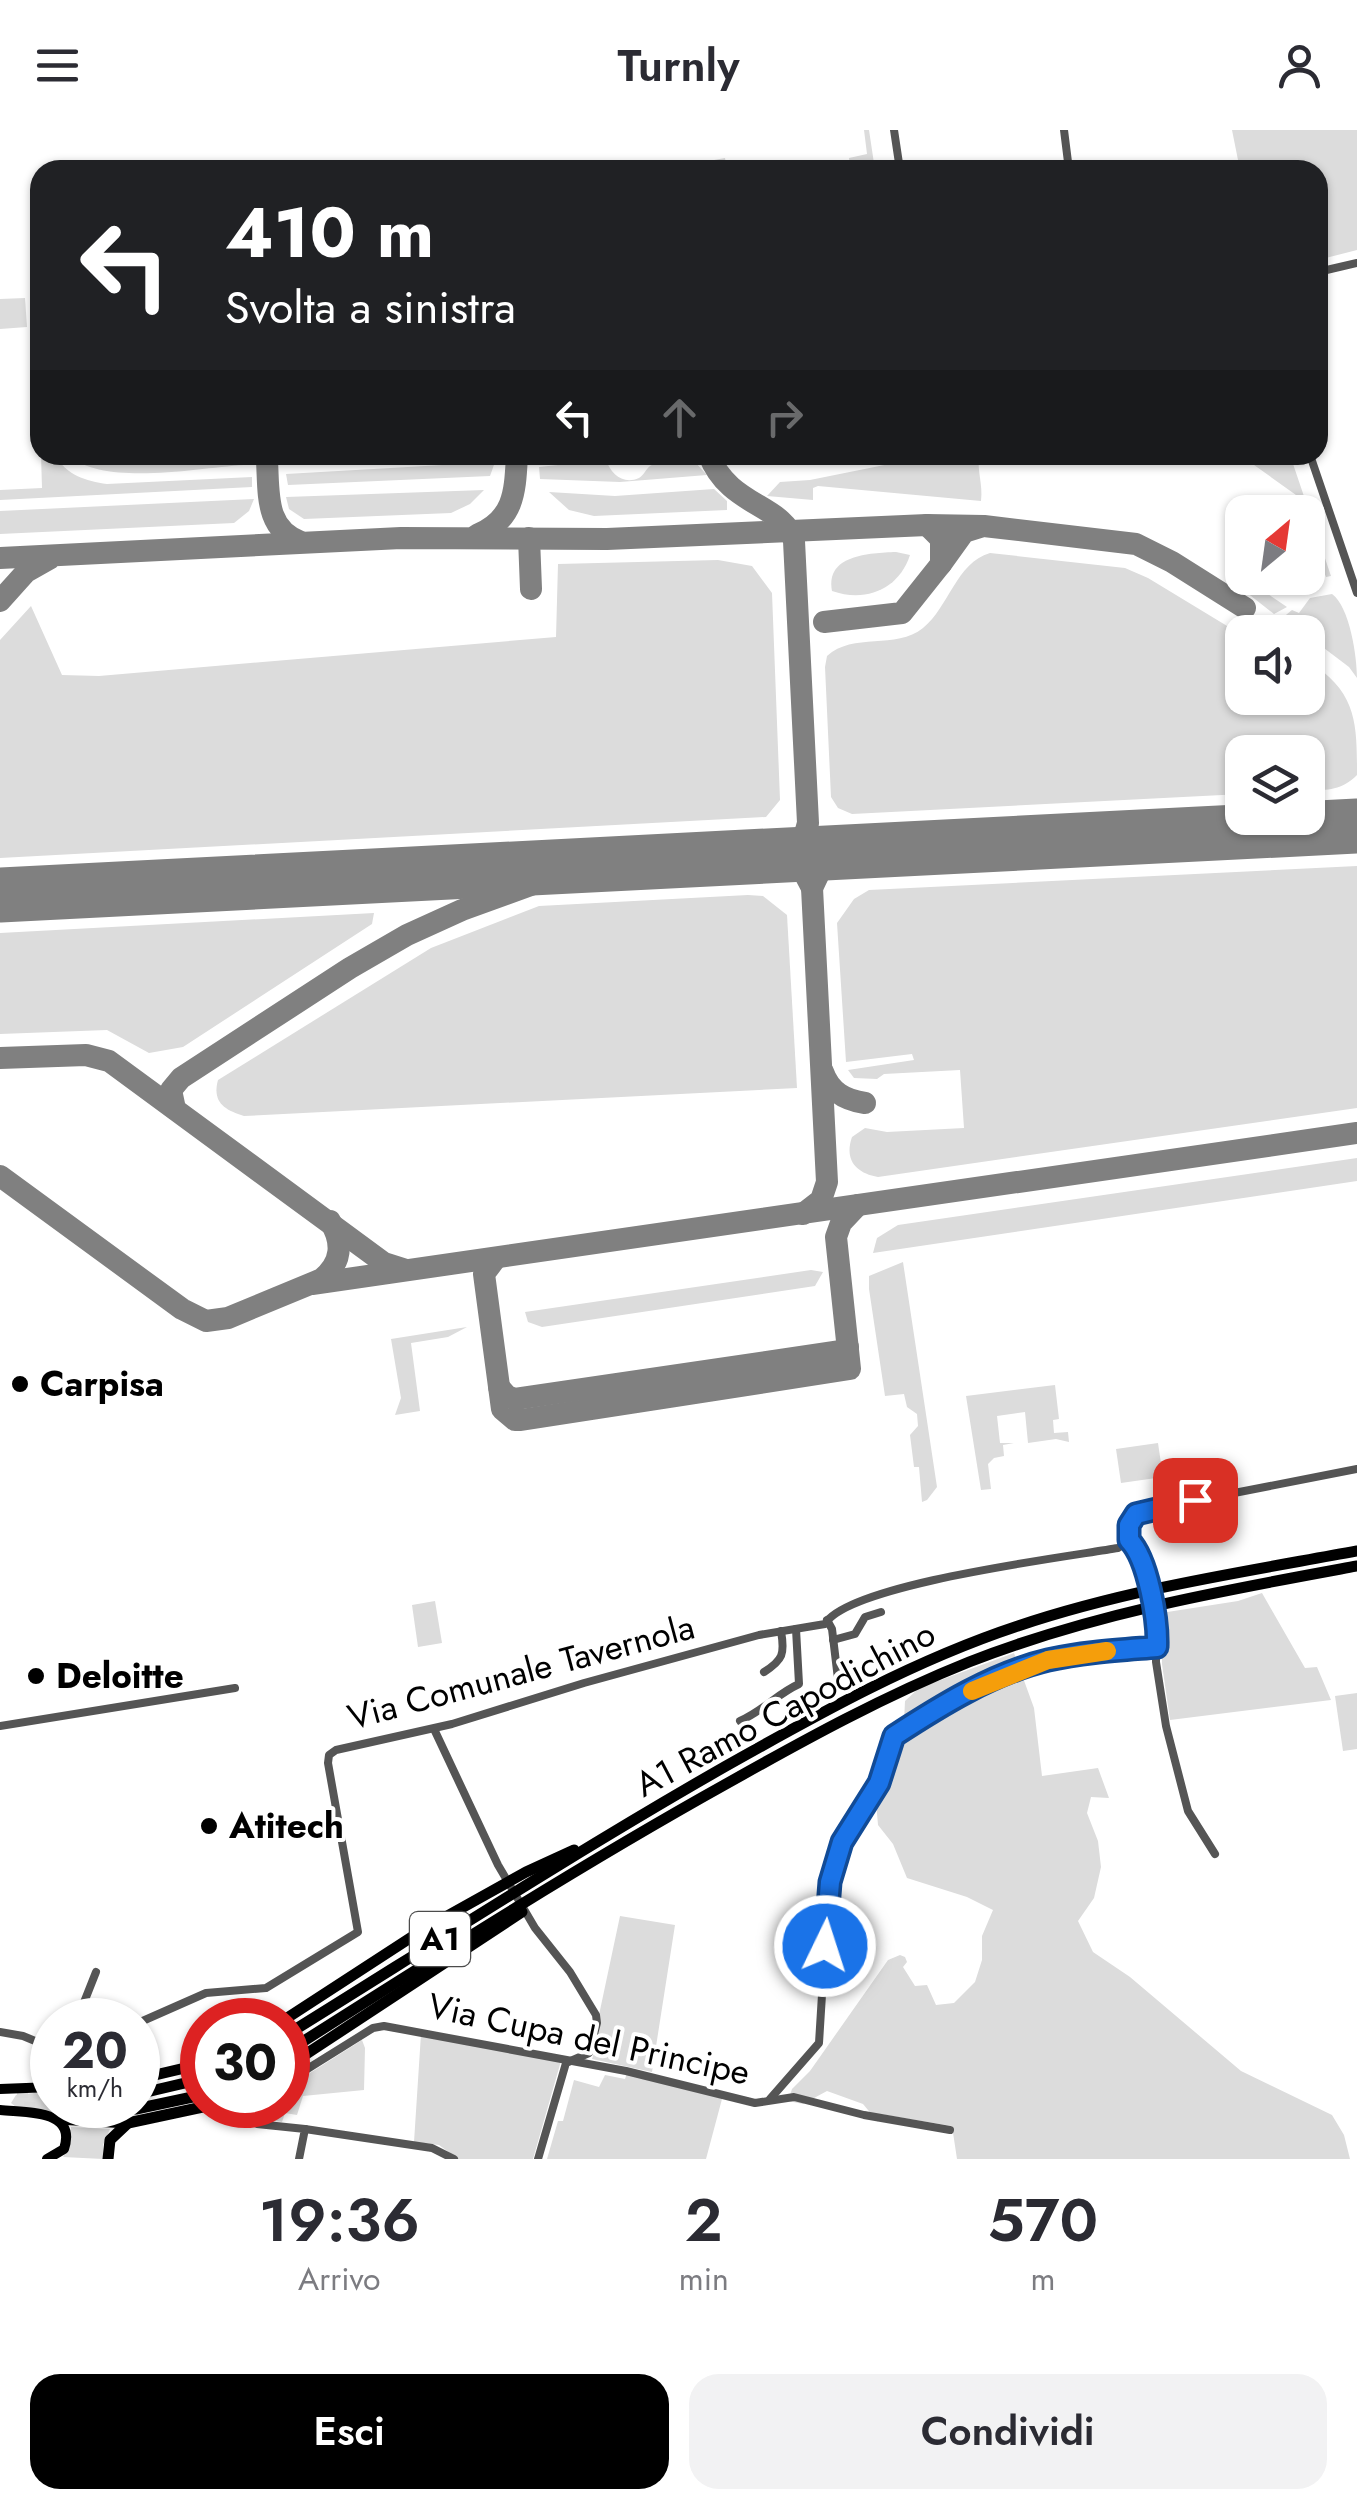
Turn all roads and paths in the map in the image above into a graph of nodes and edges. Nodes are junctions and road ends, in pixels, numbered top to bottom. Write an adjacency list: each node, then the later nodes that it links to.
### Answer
1 (894, 130): 3 (street)
2 (1064, 130): 4 (street)
3 (898, 160)
4 (1068, 160)
5 (1357, 262): 6 (street)
6 (1328, 269)
7 (1313, 465): 8 (street)
8 (1357, 593)
9 (1357, 1468): 10 (street)
10 (1129, 1540): 14 (street, Via Comunale Tavernola); 18 (street)
11 (1357, 1549): 25 (highway, A1 Ramo Capodichino / A1)
12 (1357, 1566): 27 (highway, A1 Ramo Capodichino / A1)
13 (882, 1612): 17 (street)
14 (828, 1620): 15 (street, Via Comunale Tavernola); 17 (street)
15 (796, 1629): 16 (street, Via Comunale Tavernola); 22 (street)
16 (781, 1631): 19 (street); 24 (street, Via Comunale Tavernola)
17 (833, 1640): 20 (street)
18 (1157, 1647): 26 (street); 42 (street)
19 (764, 1672)
20 (838, 1679)
21 (235, 1688): 23 (street)
22 (740, 1721)
23 (0, 1726)
24 (434, 1729): 31 (street, Via Comunale Tavernola); 37 (street)
25 (592, 1844): 30 (highway); 32 (highway, A1 Ramo Capodichino / A1)
26 (1215, 1854)
27 (556, 1882): 34 (highway, A1 Ramo Capodichino / A1); 36 (highway)
28 (96, 1972): 29 (street)
29 (86, 1998)
30 (310, 2004)
31 (160, 2013)
32 (310, 2020)
33 (0, 2032): 35 (street)
34 (310, 2036)
35 (30, 2039)
36 (310, 2052)
37 (568, 2060): 38 (street, Via Cupa del Principe); 42 (street, Via Cupa del Principe); 55 (street)
38 (310, 2067)
39 (0, 2089): 41 (main road)
40 (30, 2089): 41 (main road)
41 (18, 2090): 44 (main road)
42 (770, 2099): 50 (street, Via Cupa del Principe)
43 (0, 2110): 44 (main road)
44 (18, 2112): 45 (main road)
45 (30, 2114)
46 (66, 2128): 51 (main road)
47 (123, 2128): 52 (highway)
48 (295, 2128): 49 (street)
49 (305, 2129): 53 (street); 54 (street)
50 (950, 2130)
51 (47, 2159)
52 (108, 2159)
53 (299, 2159)
54 (454, 2159)
55 (538, 2159)

